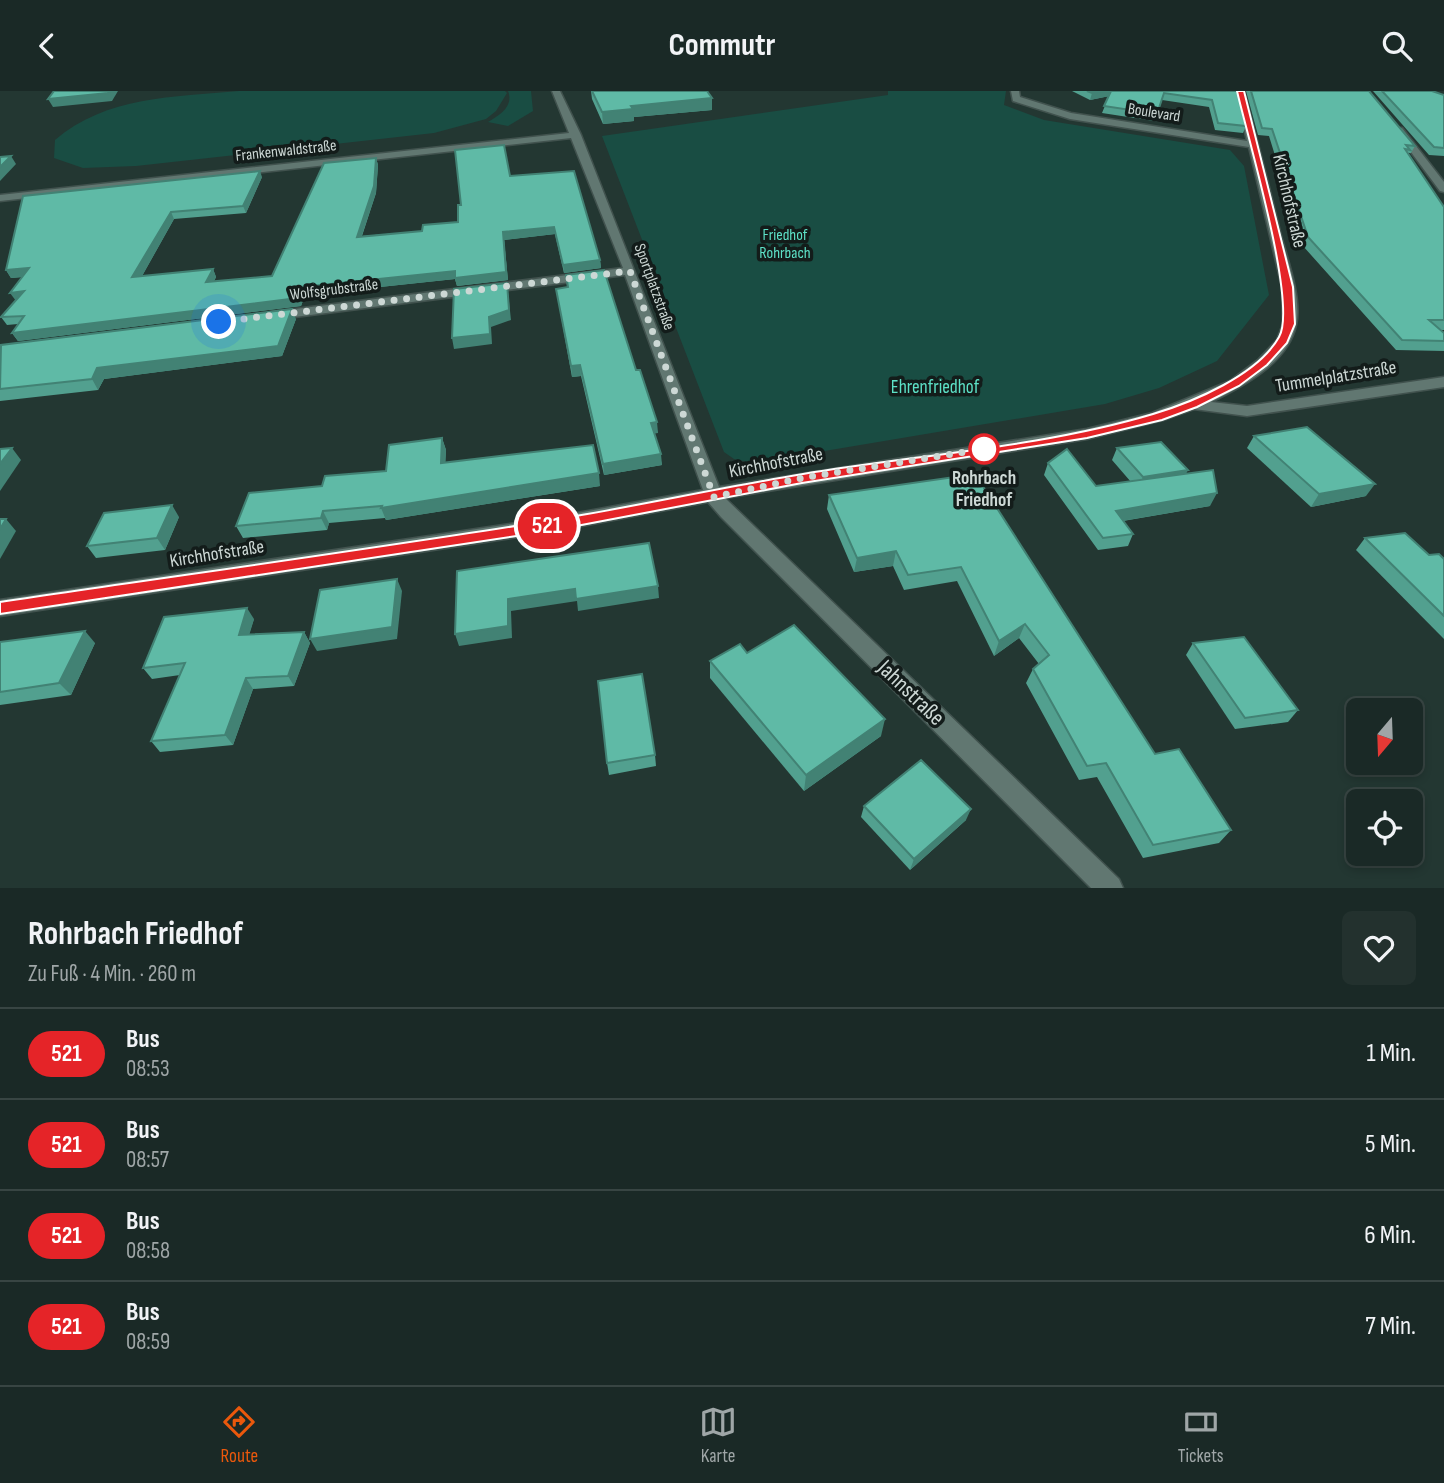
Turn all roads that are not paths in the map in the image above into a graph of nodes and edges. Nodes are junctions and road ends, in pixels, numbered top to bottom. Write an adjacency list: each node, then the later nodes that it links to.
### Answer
1 (556, 91): 5 (street, Sportplatzstraße)
2 (1015, 91): 6 (street, Boulevard)
3 (1240, 91): 6 (street, Kirchhofstraße)
4 (1390, 120): 7 (street)
5 (576, 135): 8 (street, Frankenwaldstraße); 9 (street, Sportplatzstraße)
6 (1255, 145): 12 (street, Kirchhofstraße)
7 (1444, 188)
8 (2, 201)
9 (630, 271): 10 (street, Wolfsgrubstraße); 13 (street, Sportplatzstraße)
10 (260, 317)
11 (1444, 382): 12 (street, Tummelplatzstraße)
12 (1193, 404): 13 (street, Kirchhofstraße)
13 (714, 497): 14 (street, Kirchhofstraße); 15 (street, Jahnstraße)
14 (0, 608)
15 (1110, 888)

